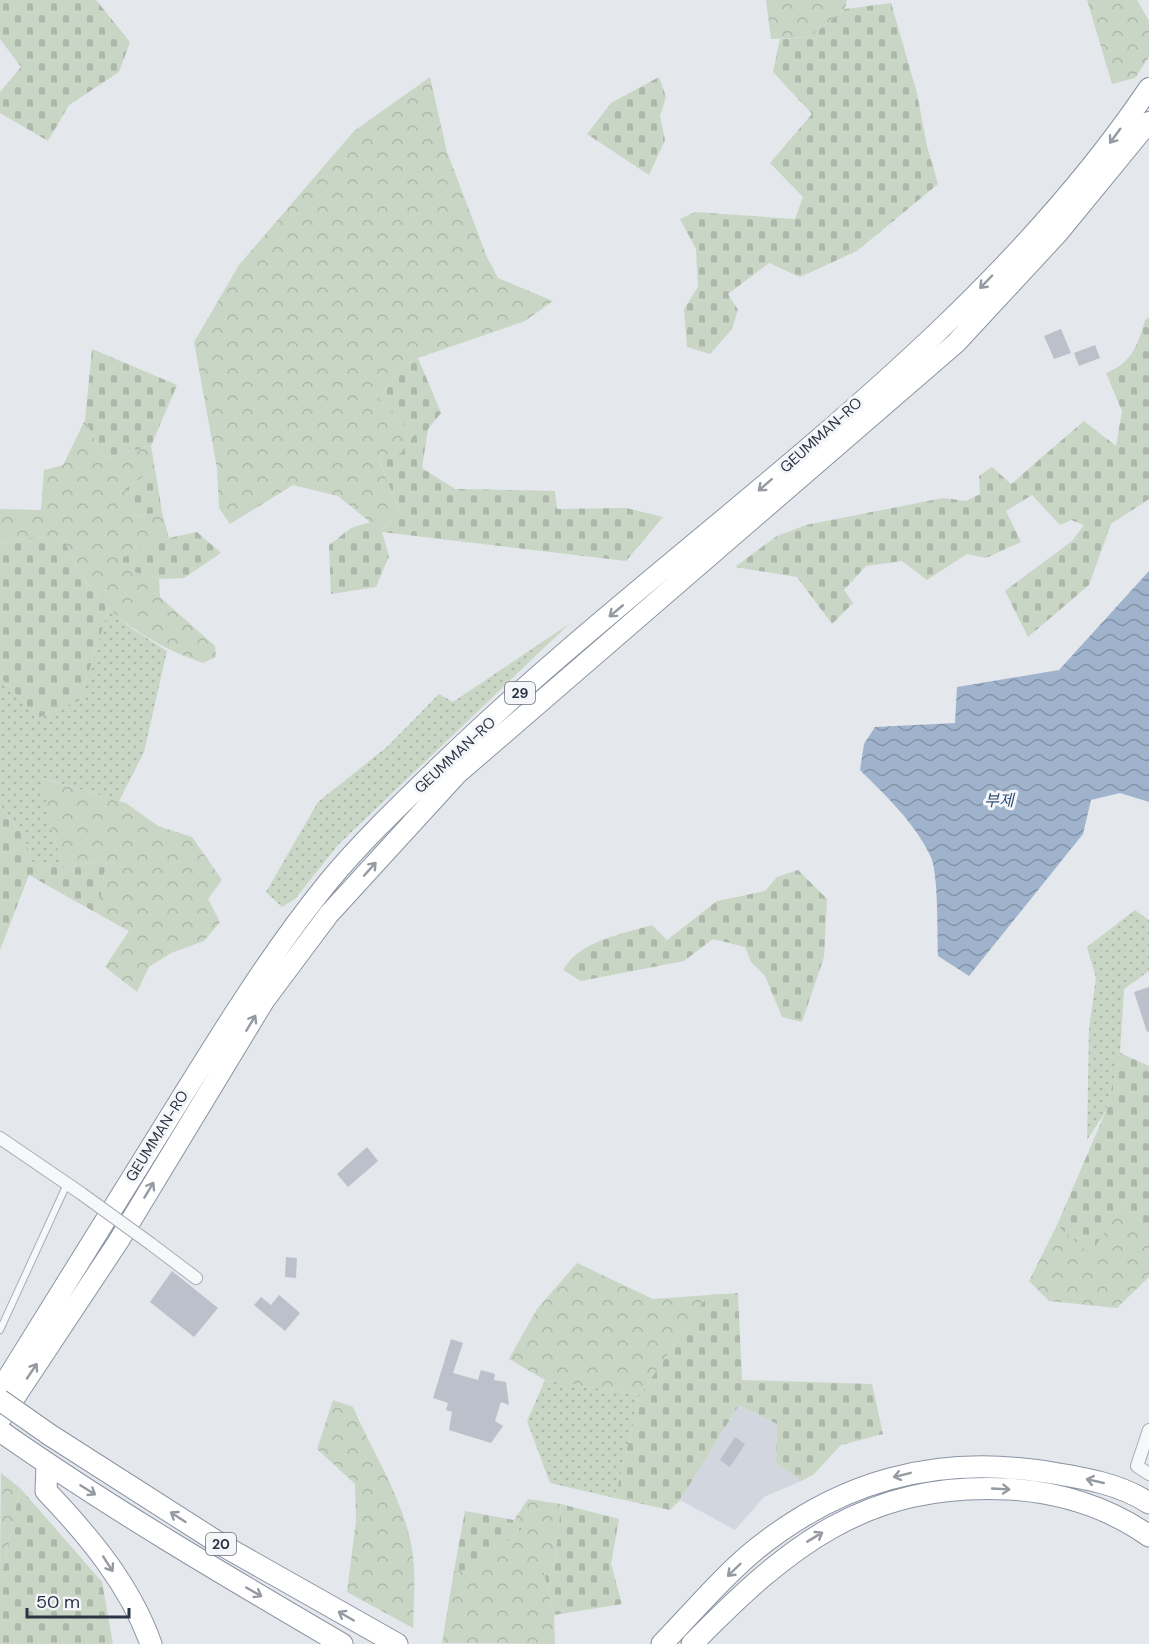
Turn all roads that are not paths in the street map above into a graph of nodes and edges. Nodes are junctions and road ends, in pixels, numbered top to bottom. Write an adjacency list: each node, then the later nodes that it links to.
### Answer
1 (1149, 88): 7 (highway, GEUMMAN-RO / 29, one-way to 7)
2 (1149, 122): 9 (highway, GEUMMAN-RO / 29, one-way to 2)
3 (0, 1138): 4 (street)
4 (67, 1183): 5 (street, bridge); 6 (lane)
5 (196, 1278)
6 (0, 1330)
7 (0, 1390)
8 (0, 1400): 18 (highway, 20, one-way to 8, bridge)
9 (0, 1420)
10 (1149, 1430): 13 (street)
11 (0, 1431): 12 (highway, 20)
12 (43, 1461): 16 (highway, one-way to 16); 17 (highway, 20, one-way to 17)
13 (1149, 1474)
14 (1149, 1503): 19 (highway, one-way to 19)
15 (1149, 1536): 20 (highway, one-way to 15)
16 (151, 1644)
17 (342, 1644)
18 (397, 1644)
19 (662, 1644)
20 (692, 1644)

